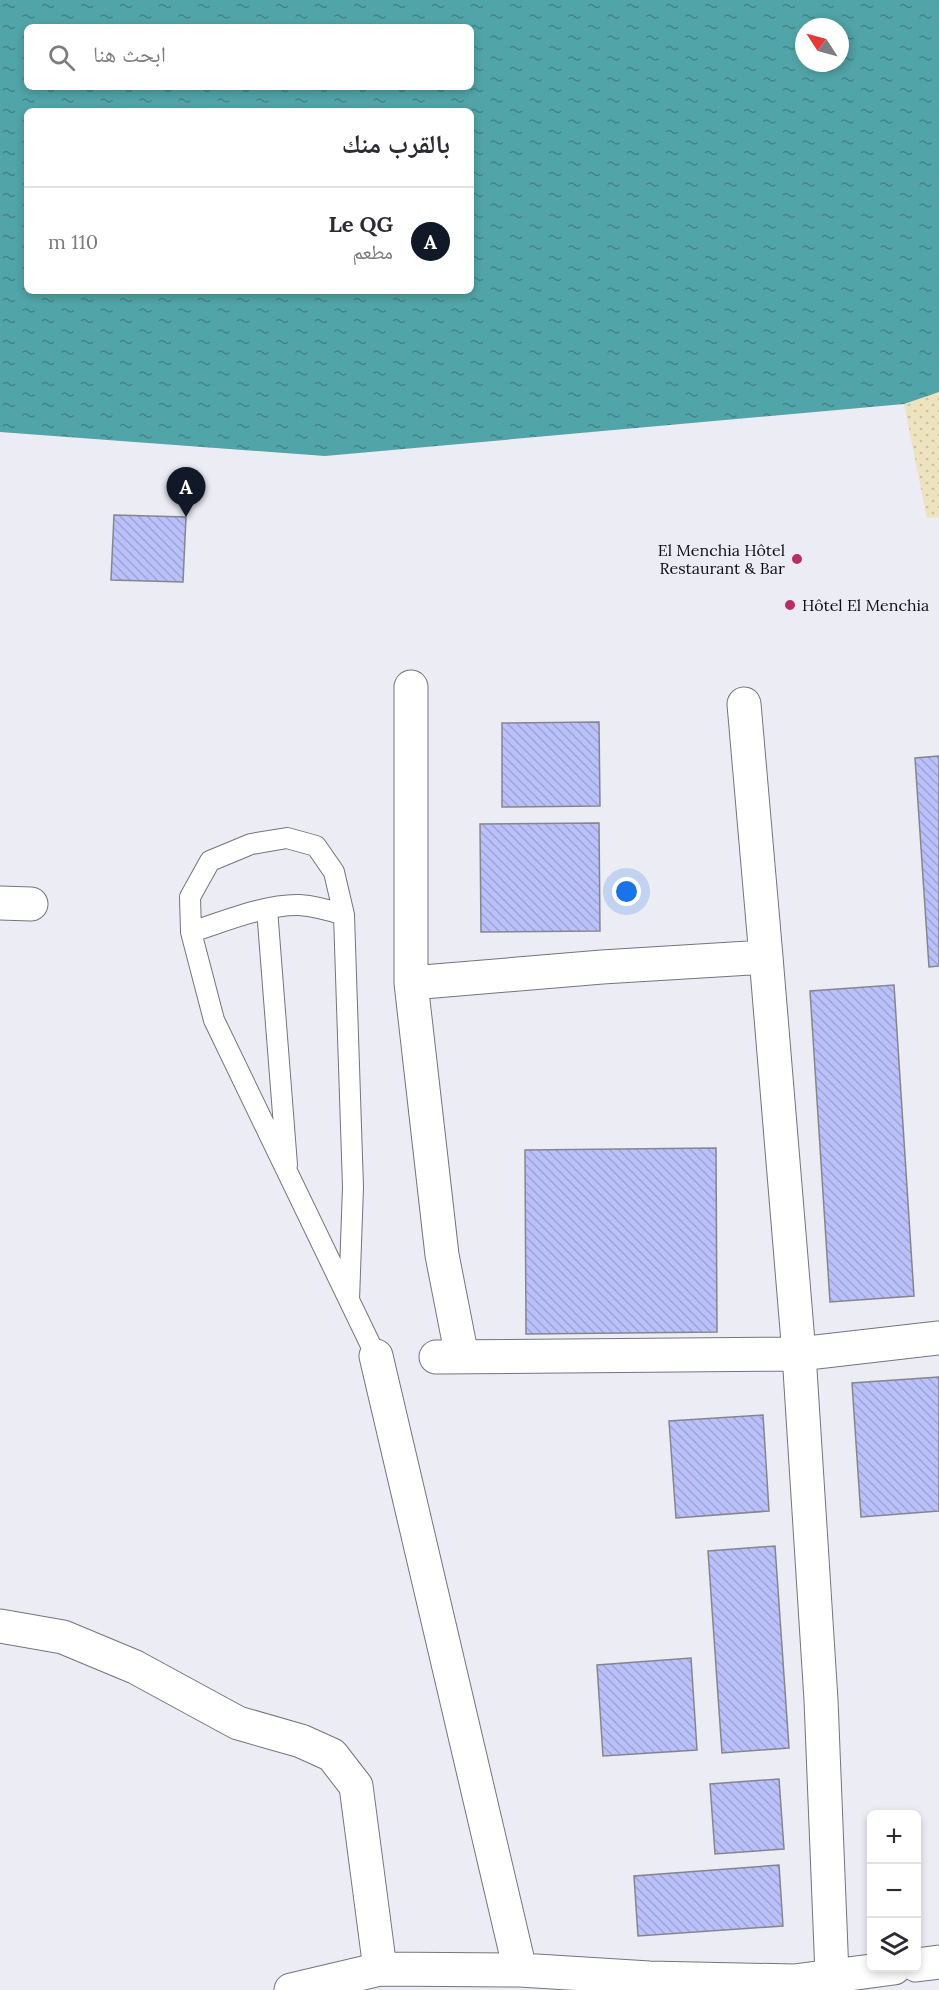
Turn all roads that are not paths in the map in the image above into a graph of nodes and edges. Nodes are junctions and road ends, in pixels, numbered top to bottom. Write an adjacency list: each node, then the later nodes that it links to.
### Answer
1 (411, 687): 7 (street)
2 (744, 704): 6 (street)
3 (267, 909): 4 (lane); 5 (lane); 8 (lane)
4 (344, 915): 5 (lane); 9 (lane)
5 (191, 932): 8 (lane)
6 (766, 957): 7 (street); 11 (street)
7 (411, 983): 11 (street)
8 (288, 1177): 9 (lane)
9 (349, 1302): 12 (lane)
10 (939, 1338): 11 (street)
11 (798, 1354): 19 (street)
12 (376, 1356): 17 (street)
13 (0, 1626): 16 (street)
14 (939, 1962): 15 (street)
15 (921, 1964)
16 (380, 1969): 17 (street); 21 (street)
17 (520, 1970): 20 (street)
18 (867, 1971): 19 (street)
19 (832, 1975): 20 (street)
20 (794, 1986)
21 (291, 1990)

